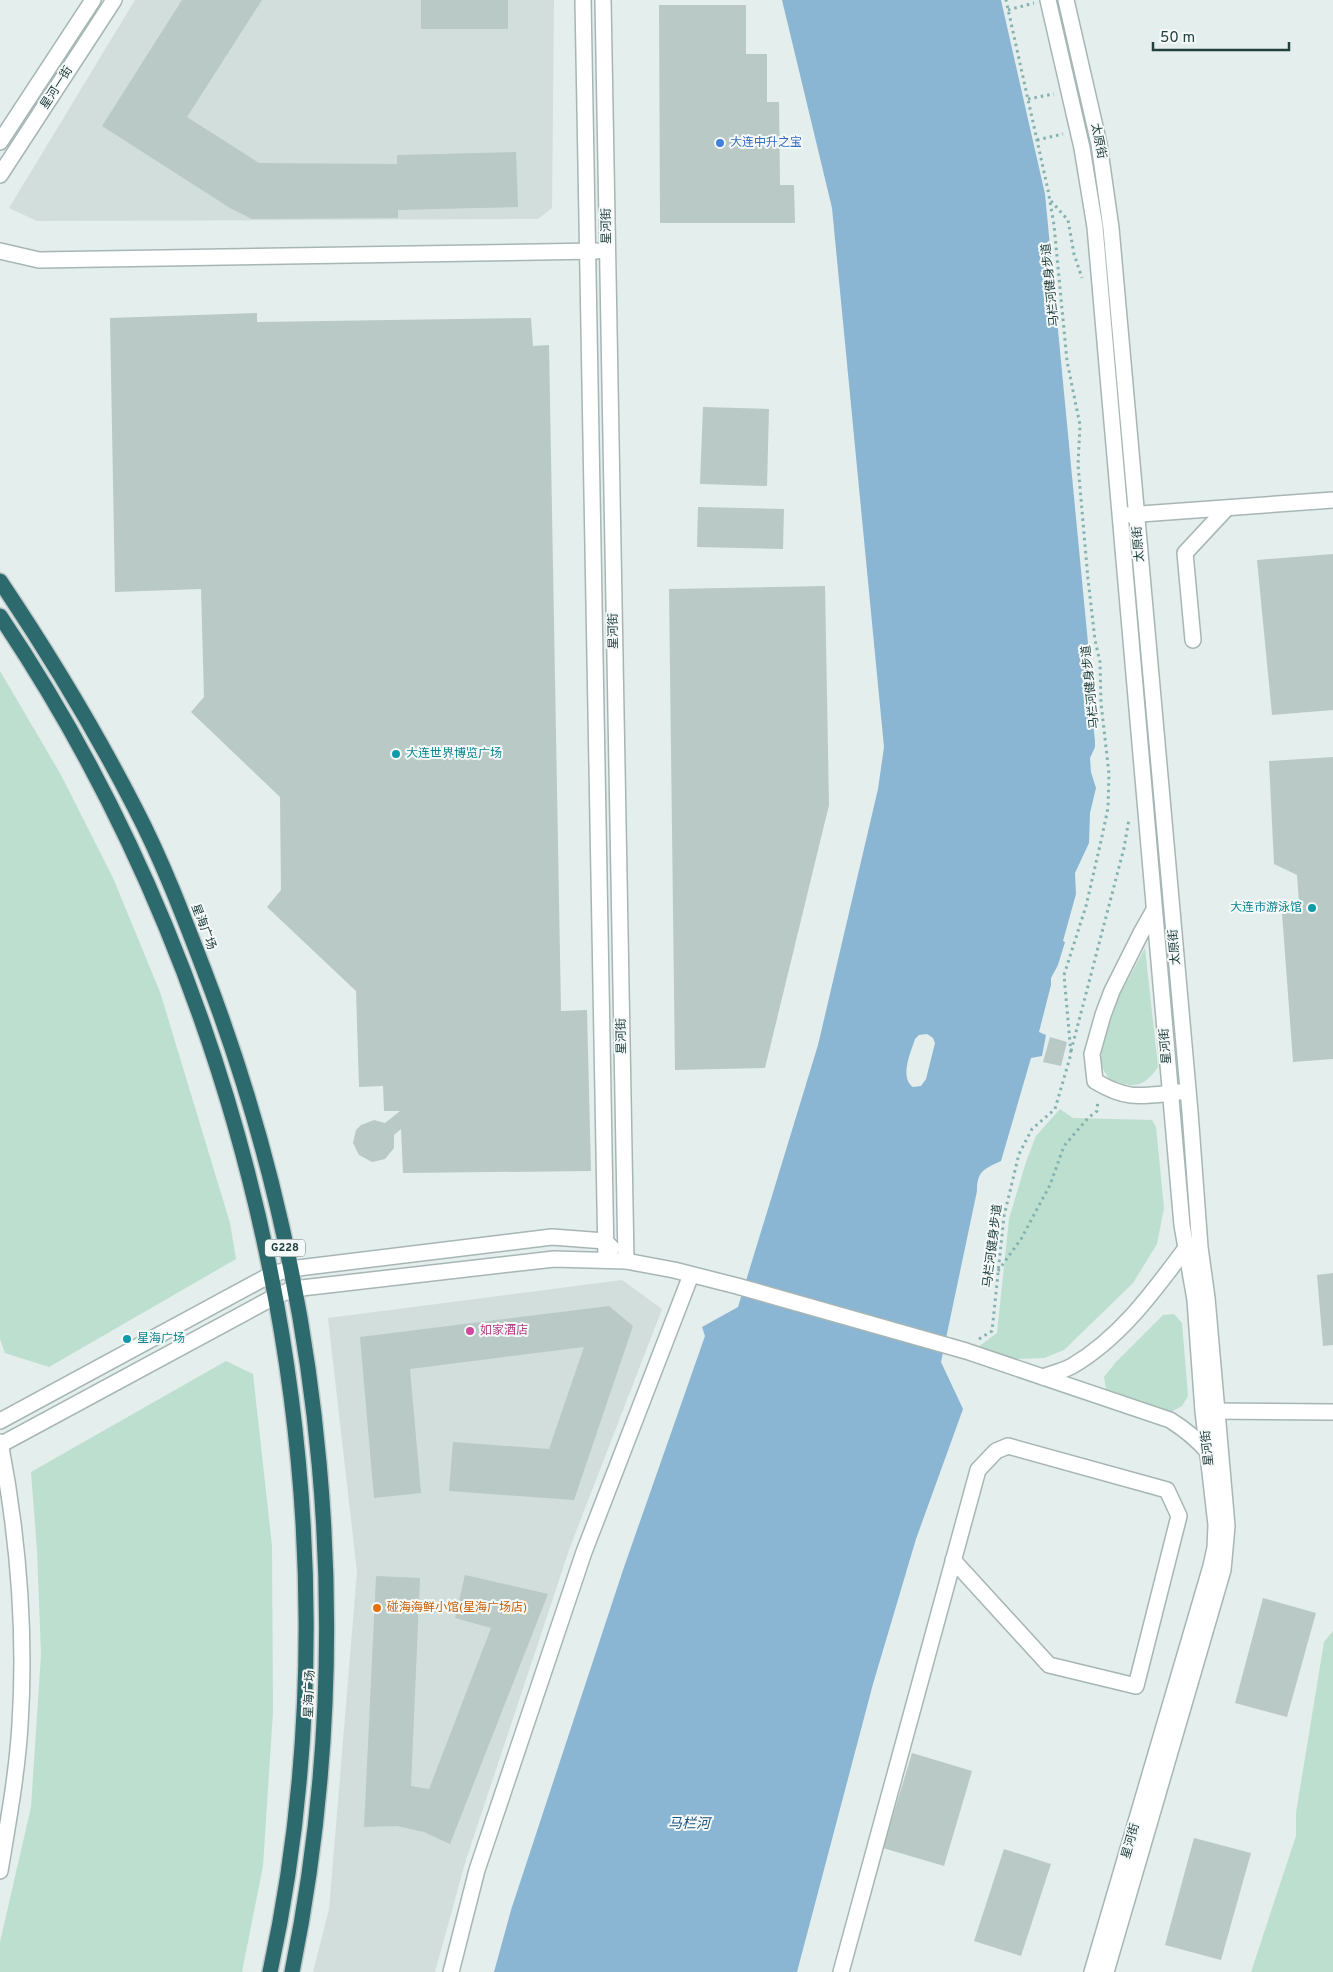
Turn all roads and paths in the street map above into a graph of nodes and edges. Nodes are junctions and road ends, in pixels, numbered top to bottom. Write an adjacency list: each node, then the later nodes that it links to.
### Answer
1 (94, 0): 13 (street, 星河一街)
2 (114, 0): 14 (street, 星河一街)
3 (583, 0): 18 (street, 星河街)
4 (603, 0): 17 (street, 星河街)
5 (1006, 0): 8 (path, 马栏河健身步道)
6 (1048, 0): 8 (path); 9 (street, 太原街)
7 (1066, 0): 22 (street, 太原街)
8 (1008, 10): 10 (path, 马栏河健身步道)
9 (1069, 91): 10 (path); 11 (street, 太原街)
10 (1028, 99): 12 (path, 马栏河健身步道)
11 (1078, 130): 12 (path); 23 (street, 太原街)
12 (1037, 140): 15 (path, 马栏河健身步道)
13 (0, 142)
14 (0, 175)
15 (1050, 199): 19 (path); 29 (path, 马栏河健身步道)
16 (0, 251): 18 (street)
17 (608, 251): 18 (street); 36 (street, 星河街)
18 (587, 252): 33 (street, 星河街)
19 (1083, 282)
20 (1333, 500): 21 (street)
21 (1227, 508): 22 (street); 26 (street)
22 (1136, 515): 23 (street); 31 (street, 太原街)
23 (1120, 516): 28 (street, 太原街)
24 (0, 581): 37 (highway, 星海广场 / G228)
25 (0, 616): 39 (highway, 星海广场 / G228)
26 (1193, 640)
27 (1130, 811): 29 (path)
28 (1154, 910): 30 (street); 32 (street, 星河街)
29 (1070, 1054): 38 (path, 马栏河健身步道)
30 (1103, 1086): 32 (street); 38 (path)
31 (1188, 1091): 32 (street); 34 (street, 星河街)
32 (1171, 1093): 34 (street, 星河街)
33 (605, 1241): 35 (street, 星河街); 36 (street); 37 (street)
34 (1193, 1247): 44 (street); 45 (street, 星河街)
35 (606, 1260): 36 (street); 41 (street)
36 (626, 1261): 40 (street)
37 (290, 1270): 39 (street); 41 (highway, 星海广场 / G228)
38 (998, 1271): 43 (path, 马栏河健身步道)
39 (270, 1275): 42 (highway, 星海广场 / G228); 47 (street)
40 (691, 1275): 44 (street); 54 (street)
41 (293, 1289): 42 (street); 53 (highway, 星海广场 / G228)
42 (274, 1298): 48 (street); 52 (highway, 星海广场 / G228)
43 (978, 1340)
44 (1043, 1377): 49 (street)
45 (1210, 1411): 46 (street); 49 (street, 星河街); 57 (street, 星河街)
46 (1333, 1412)
47 (0, 1421)
48 (0, 1444): 51 (street)
49 (1208, 1453): 56 (street, 星河街)
50 (953, 1560): 50 (street); 55 (street)
51 (0, 1871)
52 (270, 1972)
53 (292, 1972)
54 (451, 1972)
55 (841, 1972)
56 (1092, 1972)
57 (1106, 1972)

